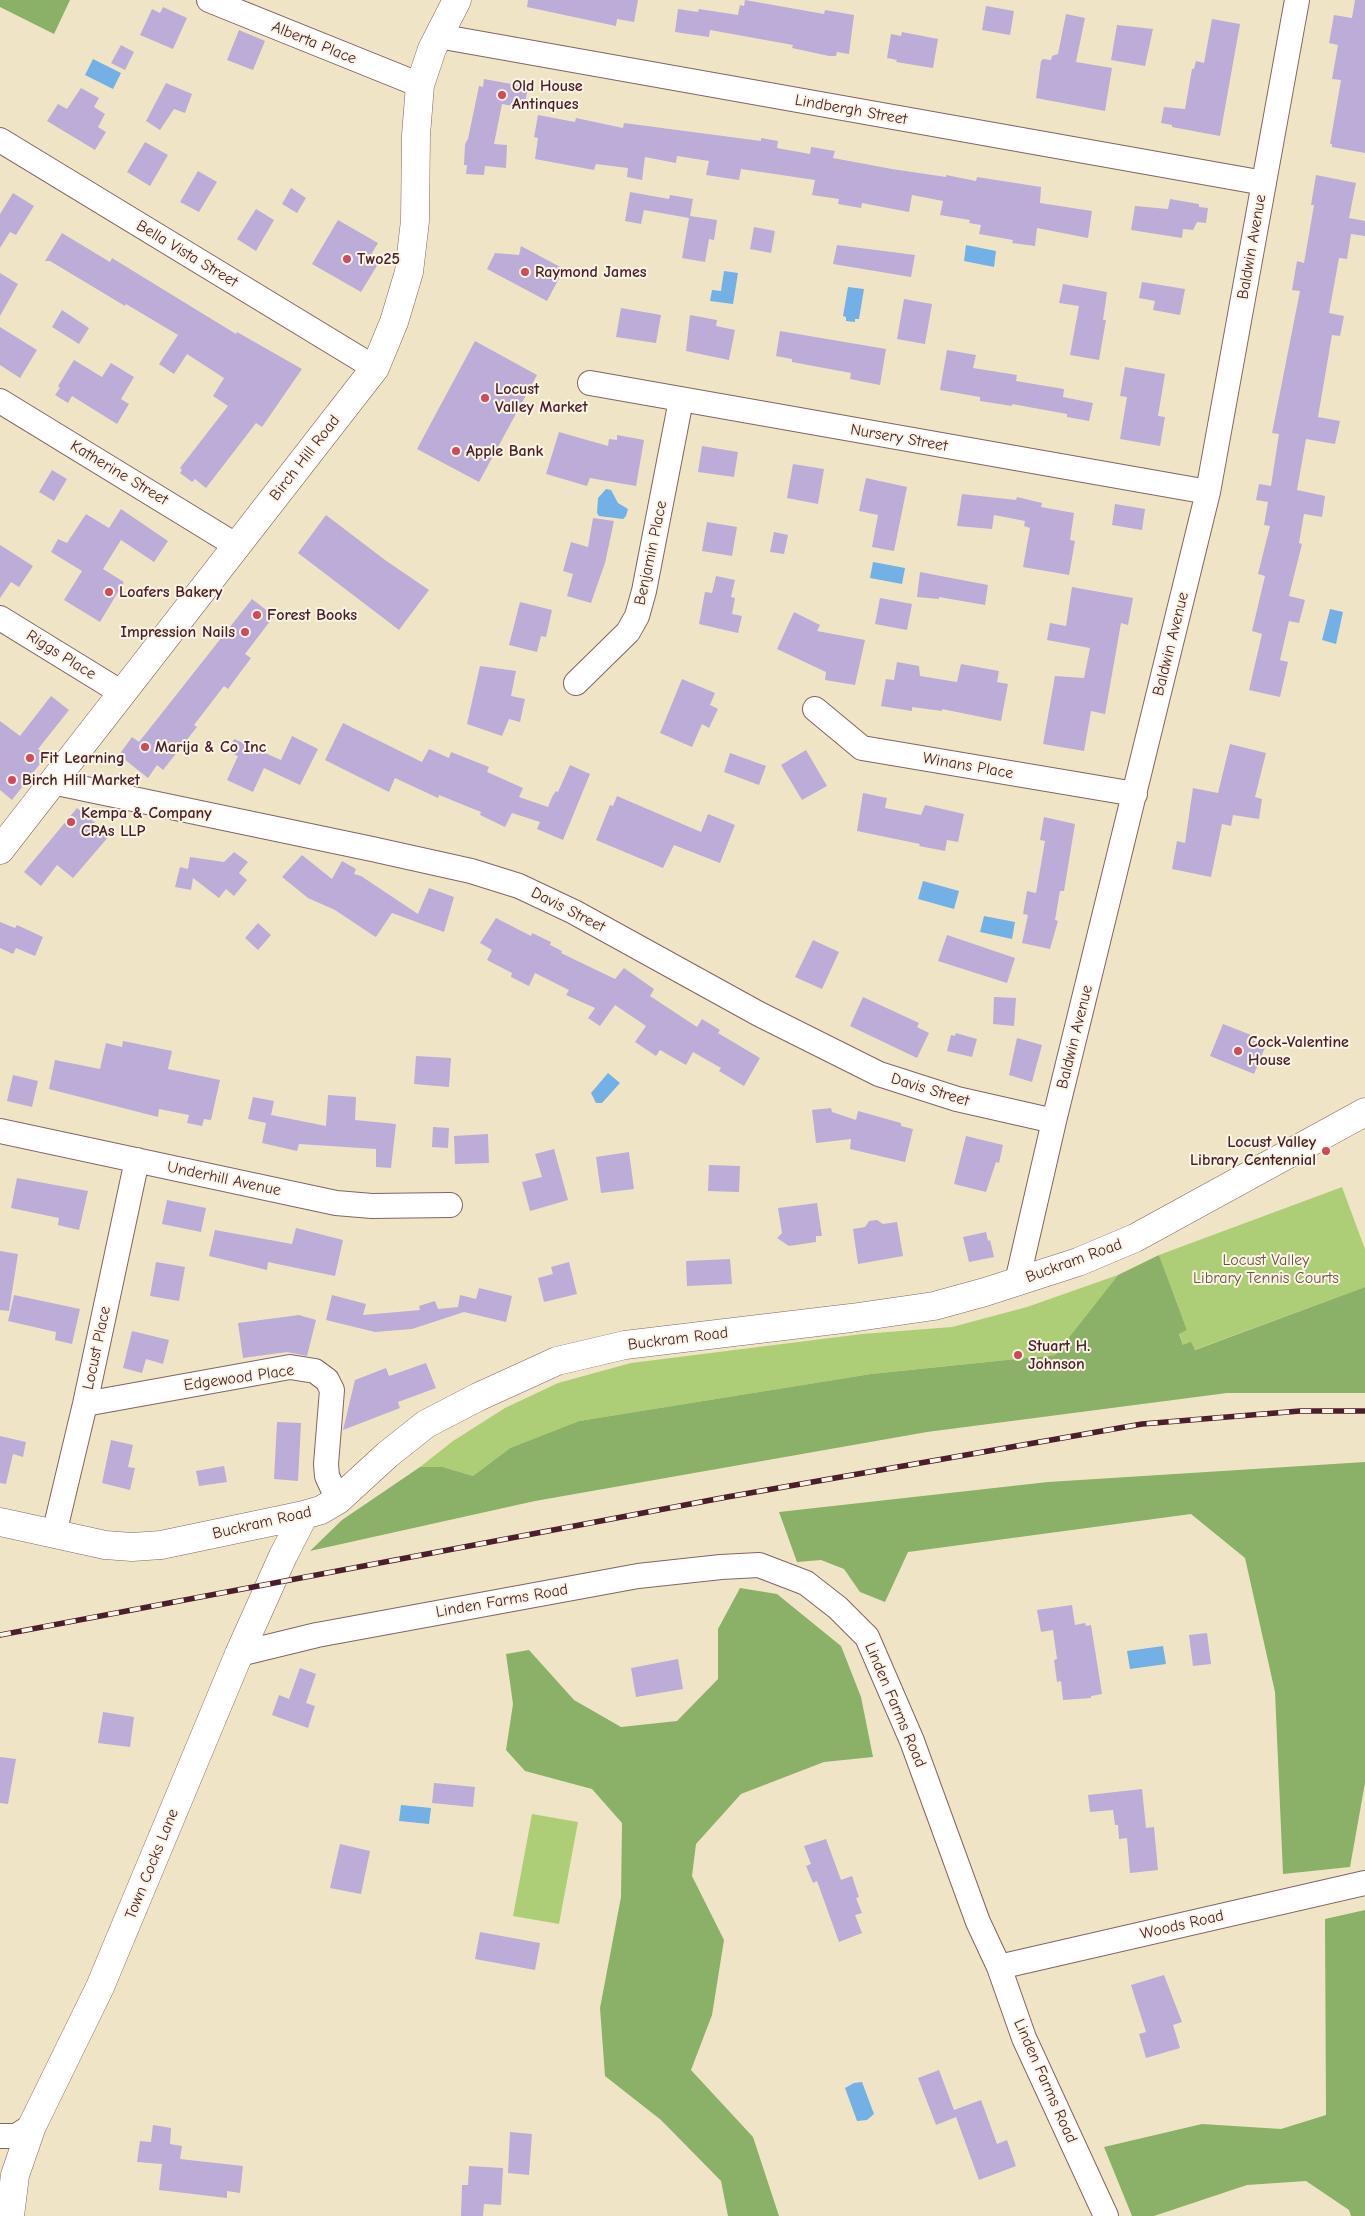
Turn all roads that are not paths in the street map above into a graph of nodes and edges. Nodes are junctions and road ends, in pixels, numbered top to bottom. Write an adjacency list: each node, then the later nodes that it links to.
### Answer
1 (209, 0): 5 (street, Alberta Place)
2 (456, 0): 4 (street, Birch Hill Road)
3 (1297, 0): 7 (street, Baldwin Avenue)
4 (438, 36): 5 (street, Birch Hill Road); 7 (street, Lindbergh Street)
5 (420, 85): 8 (street, Birch Hill Road)
6 (0, 140): 8 (street, Bella Vista Street)
7 (1264, 183): 12 (street, Baldwin Avenue)
8 (374, 368): 13 (street, Birch Hill Road)
9 (590, 383): 10 (street, Nursery Street)
10 (681, 400): 12 (street, Nursery Street); 15 (street, Benjamin Place)
11 (0, 401): 13 (street, Katherine Street)
12 (1208, 492): 19 (street, Baldwin Avenue)
13 (237, 546): 16 (street, Birch Hill Road)
14 (0, 618): 16 (street, Riggs Place)
15 (576, 683)
16 (122, 693): 18 (street, Birch Hill Road)
17 (815, 709): 19 (street, Winans Place)
18 (52, 782): 20 (street, Birch Hill Road); 22 (street, Davis Street)
19 (1135, 794): 22 (street, Baldwin Avenue)
20 (0, 850)
21 (1365, 1112): 26 (street, Buckram Road)
22 (1054, 1121): 26 (street, Baldwin Avenue)
23 (0, 1131): 24 (street, Underhill Avenue)
24 (137, 1160): 25 (street, Underhill Avenue); 27 (street, Locust Place)
25 (450, 1205)
26 (1017, 1282): 28 (street, Buckram Road)
27 (85, 1404): 28 (street, Edgewood Place); 31 (street, Locust Place)
28 (338, 1500): 29 (street, Buckram Road)
29 (304, 1515): 31 (street, Buckram Road); 32 (street, Town Cocks Lane)
30 (0, 1522): 31 (street, Buckram Road)
31 (54, 1534)
32 (239, 1654): 34 (street, Linden Farms Road); 35 (street, Town Cocks Lane)
33 (1365, 1883): 34 (street, Woods Road)
34 (999, 1966): 40 (street, Linden Farms Road)
35 (32, 2126): 36 (street); 39 (street, Town Cocks Lane)
36 (0, 2136)
37 (0, 2208): 38 (street)
38 (2, 2216)
39 (10, 2216)
40 (1106, 2216)

